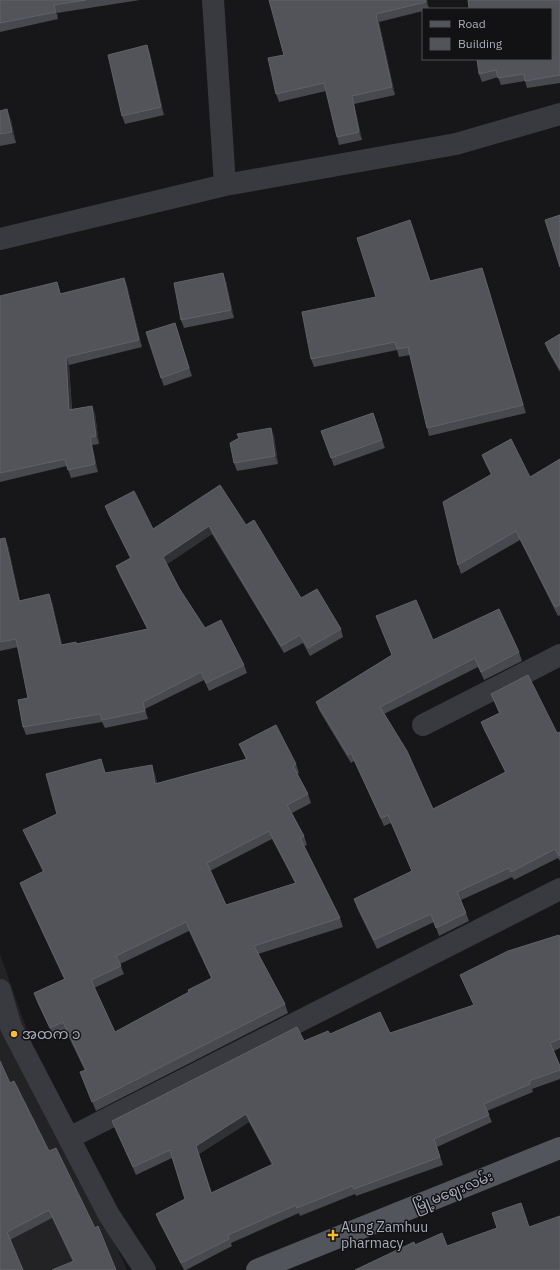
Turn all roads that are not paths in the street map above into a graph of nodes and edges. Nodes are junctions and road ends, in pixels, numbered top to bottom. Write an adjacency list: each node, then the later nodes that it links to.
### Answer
1 (213, 0): 3 (street)
2 (560, 114): 3 (street)
3 (225, 185): 4 (street)
4 (0, 239)
5 (560, 655): 6 (street)
6 (423, 726)
7 (560, 889): 9 (street)
8 (0, 990): 9 (street)
9 (69, 1138): 11 (street)
10 (560, 1148): 12 (main road, မြို့မဈေးလမ်း)
11 (145, 1270)
12 (258, 1270)

